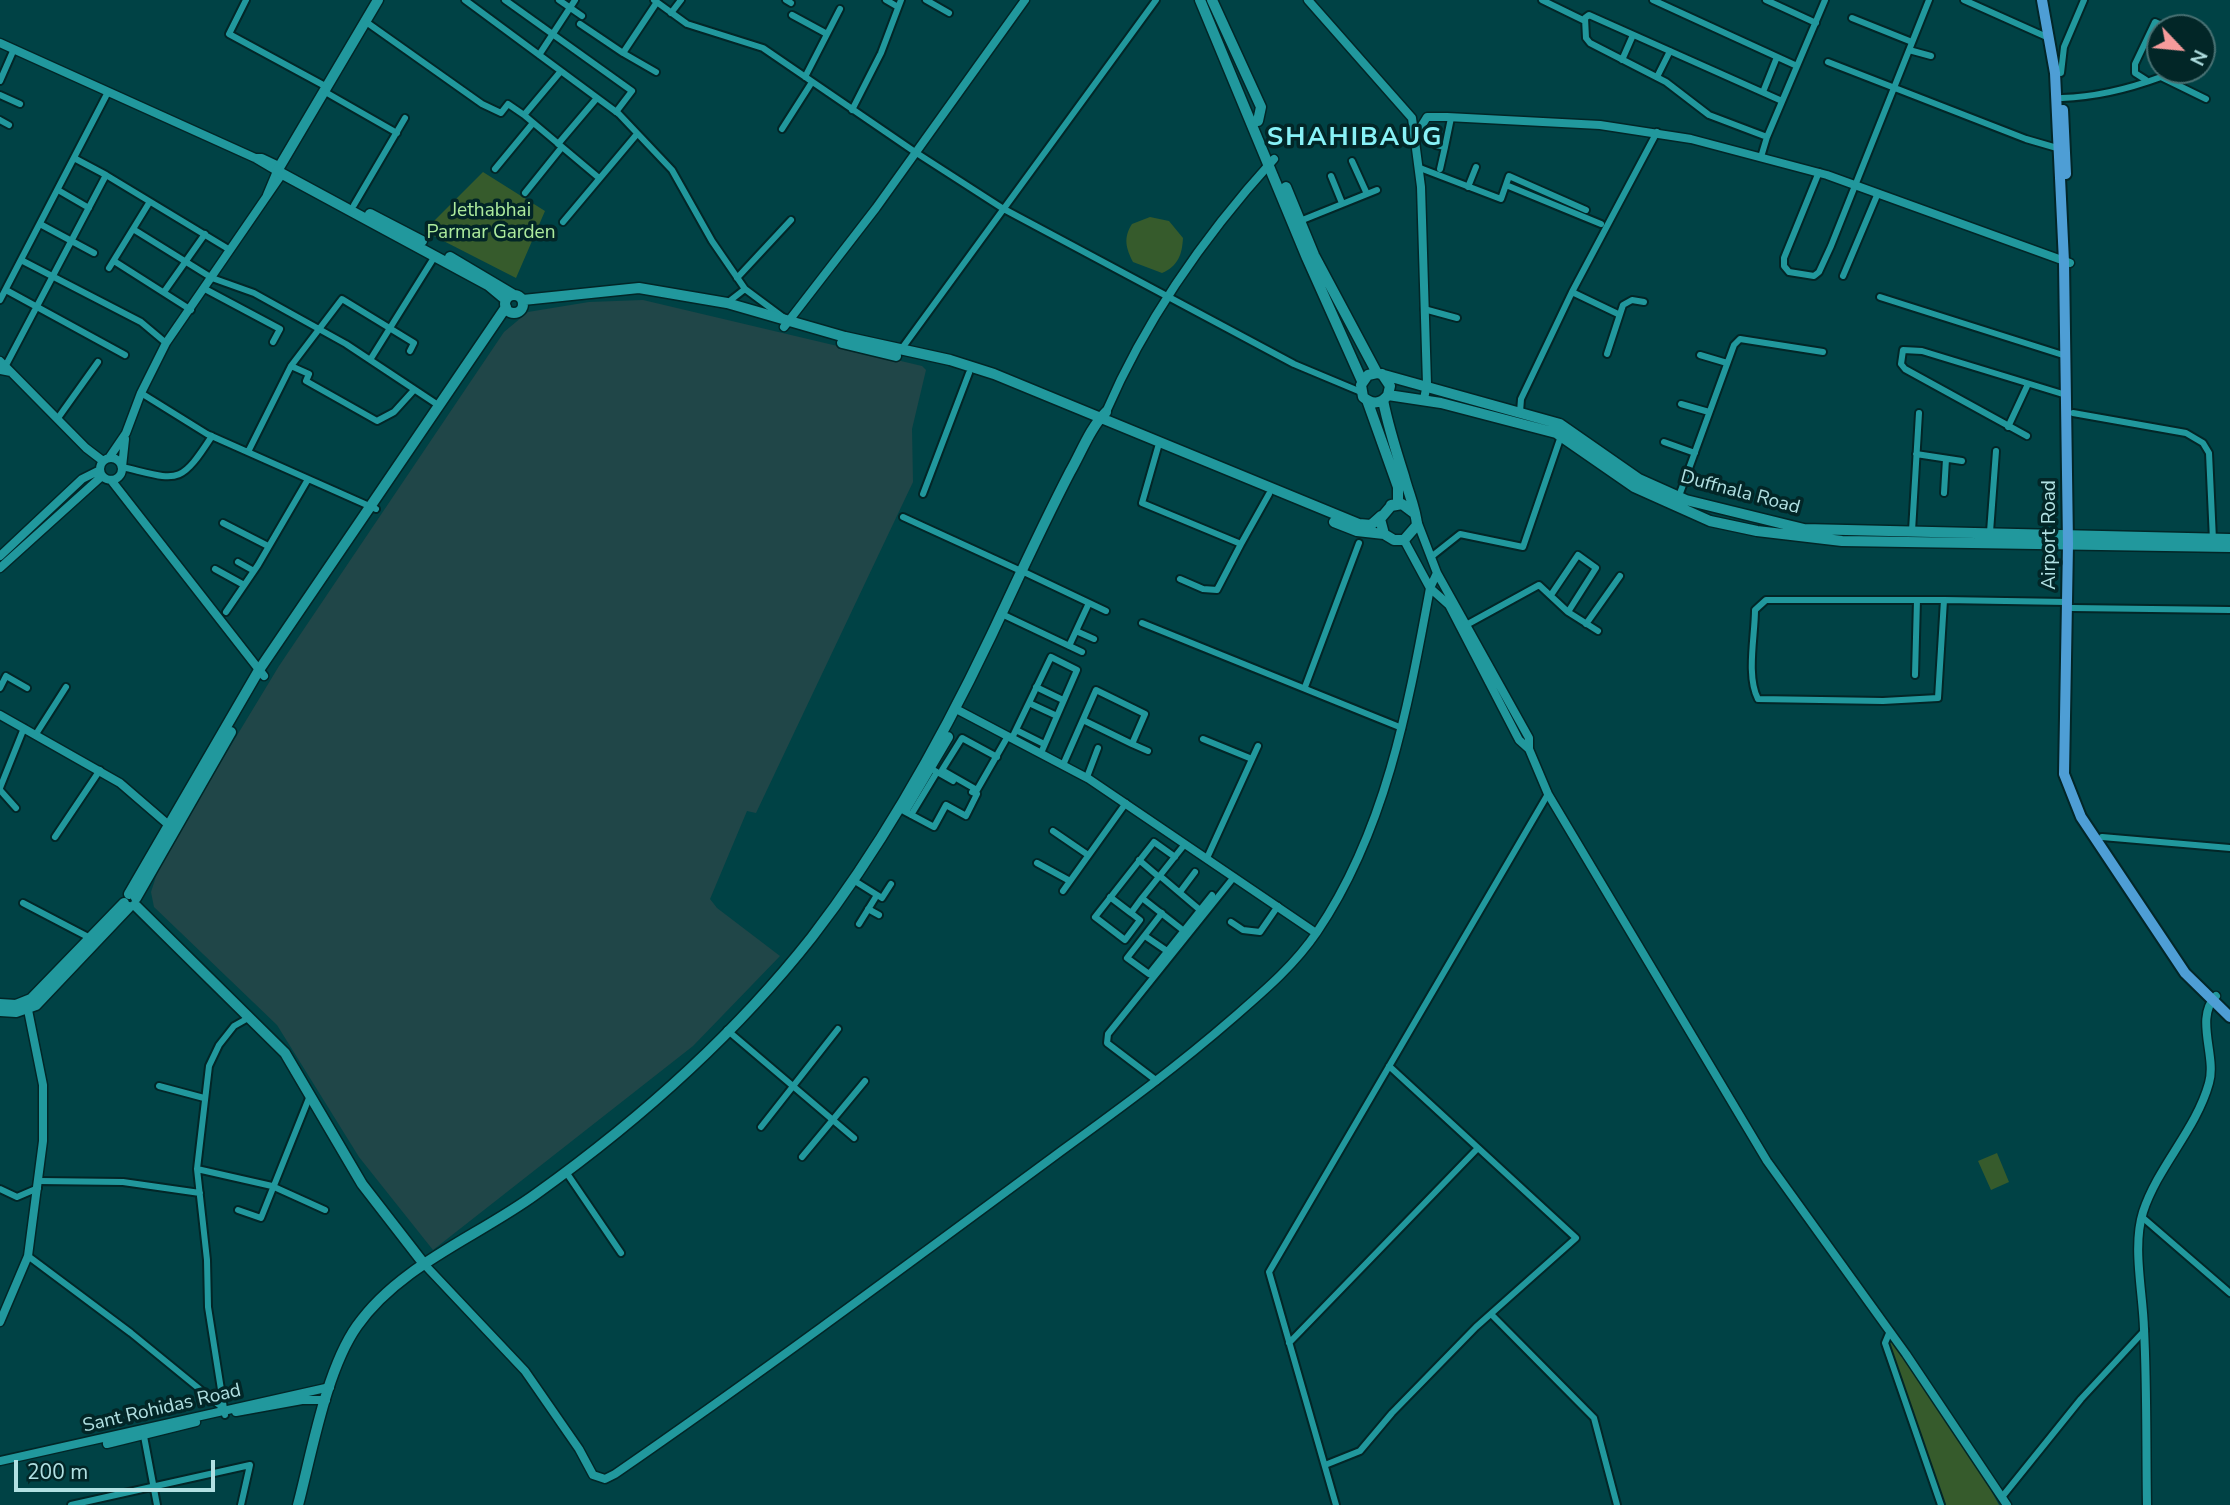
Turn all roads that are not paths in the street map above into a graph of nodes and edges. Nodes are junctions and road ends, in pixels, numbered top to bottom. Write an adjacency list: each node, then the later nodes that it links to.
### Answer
1 (246, 0): 64 (street)
2 (378, 0): 64 (main road)
3 (384, 0): 36 (main road)
4 (466, 0): 48 (street)
5 (505, 0): 37 (street)
6 (559, 0): 28 (street)
7 (575, 0): 28 (street)
8 (681, 0): 30 (street)
9 (886, 0): 27 (street)
10 (926, 0): 31 (street)
11 (1026, 0): 94 (street)
12 (1156, 0): 120 (street)
13 (1200, 0): 98 (main road)
14 (1206, 0): 81 (main road)
15 (1212, 0): 81 (main road)
16 (1308, 0): 73 (street)
17 (1542, 0): 34 (street)
18 (1653, 0): 50 (street)
19 (1766, 0): 35 (street)
20 (1825, 0): 35 (street)
21 (1929, 0): 42 (street)
22 (1964, 0): 40 (street)
23 (2042, 0): 40 (main road, Airport Road)
24 (2048, 0): 56 (main road, Airport Road)
25 (2084, 0): 56 (street)
26 (656, 1): 30 (street); 47 (street)
27 (899, 4): 74 (street)
28 (570, 7): 37 (street); 47 (street)
29 (841, 9): 38 (street)
30 (671, 13): 57 (street)
31 (949, 13)
32 (792, 15): 38 (street)
33 (1852, 18): 42 (street)
34 (1585, 21): 39 (street); 51 (street)
35 (1816, 23): 53 (street)
36 (369, 24): 64 (main road); 76 (street)
37 (553, 32): 48 (street); 75 (street)
38 (827, 34): 57 (street)
39 (1633, 35): 46 (street); 51 (street)
40 (2049, 38): 93 (main road, Airport Road)
41 (2146, 40): 59 (street)
42 (1912, 42): 45 (street)
43 (0, 43): 44 (street)
44 (14, 49): 60 (street); 67 (street)
45 (1909, 50): 49 (street); 63 (street)
46 (1670, 51): 58 (street); 65 (street)
47 (623, 53): 55 (street)
48 (539, 55): 54 (street)
49 (1931, 56)
50 (1777, 57): 53 (street); 65 (street)
51 (1622, 60): 58 (street)
52 (1828, 62): 63 (street)
53 (1797, 66): 71 (street)
54 (561, 71): 68 (street); 76 (street)
55 (656, 72)
56 (2061, 73): 69 (main road, Airport Road)
57 (805, 77): 61 (street)
58 (1657, 77): 89 (street)
59 (2146, 80): 69 (street)
60 (0, 81)
61 (812, 82): 74 (street); 84 (street)
62 (2175, 84): 70 (street)
63 (1896, 87): 93 (street); 109 (street)
64 (326, 90): 86 (street); 103 (main road)
65 (1763, 92): 71 (street)
66 (0, 94): 72 (street)
67 (107, 94): 96 (street); 103 (street)
68 (597, 98): 75 (street); 91 (street)
69 (2062, 98): 136 (main road, Airport Road)
70 (2206, 99)
71 (1782, 101): 89 (street)
72 (20, 104)
73 (1402, 106): 77 (street); 88 (street)
74 (852, 110): 94 (street)
75 (616, 112): 87 (street)
76 (524, 115): 82 (street)
77 (1427, 117): 79 (street); 88 (street)
78 (405, 118): 86 (street)
79 (1451, 118): 85 (street); 92 (street)
80 (0, 120): 83 (street)
81 (1258, 121): 98 (main road)
82 (533, 123): 91 (street); 101 (street)
83 (9, 125)
84 (782, 130)
85 (1657, 132): 95 (street); 146 (street)
86 (397, 133): 118 (street)
87 (638, 134): 107 (street); 141 (street)
88 (1416, 135): 100 (street)
89 (1767, 137): 95 (street)
90 (1436, 145): 92 (street)
91 (560, 146): 107 (street); 113 (street)
92 (1445, 148): 102 (street)
93 (2057, 148): 136 (main road, Airport Road)
94 (915, 152): 120 (street); 158 (street)
95 (1761, 157): 104 (street)
96 (74, 158): 105 (street); 111 (street)
97 (1352, 161): 115 (street)
98 (1272, 162): 123 (main road); 147 (street); 180 (main road)
99 (1476, 167): 110 (street)
100 (1420, 168): 110 (street); 154 (street)
101 (495, 169)
102 (1440, 169)
103 (281, 170): 118 (main road); 130 (street); 132 (main road)
104 (1819, 172): 109 (street); 109 (street)
105 (106, 175): 116 (street); 119 (street)
106 (1331, 176): 117 (street)
107 (599, 178): 124 (street)
108 (1506, 185): 110 (street); 121 (street); 126 (street)
109 (1855, 185): 114 (street)
110 (1468, 187)
111 (58, 190): 119 (street); 125 (street)
112 (1377, 190): 115 (street)
113 (525, 193)
114 (1878, 193): 136 (street); 138 (street)
115 (1367, 194): 117 (street)
116 (149, 203): 127 (street); 128 (street)
117 (1342, 204): 123 (street)
118 (354, 205): 150 (main road)
119 (89, 208): 129 (street)
120 (1002, 208): 147 (street); 164 (street)
121 (1586, 210)
122 (791, 220): 141 (street)
123 (1300, 221): 176 (main road)
124 (564, 222)
125 (40, 224): 129 (street); 133 (street)
126 (1601, 224)
127 (133, 229): 134 (street); 135 (street)
128 (205, 234): 130 (street); 135 (street)
129 (73, 241): 131 (street); 139 (street)
130 (230, 250): 140 (street)
131 (93, 253)
132 (435, 256): 150 (main road); 159 (street)
133 (21, 260): 139 (street); 142 (street)
134 (114, 261): 137 (street); 145 (street)
135 (186, 261): 140 (street); 145 (street)
136 (2067, 263): 169 (main road, Airport Road); 190 (main road, Airport Road)
137 (109, 268)
138 (1843, 276)
139 (54, 277): 153 (street); 162 (street)
140 (212, 278): 143 (street); 160 (street)
141 (737, 278): 144 (street)
142 (6, 289): 149 (street); 153 (street)
143 (205, 289): 155 (street); 161 (street)
144 (745, 289): 151 (street); 158 (street)
145 (164, 292): 155 (street)
146 (1572, 292): 156 (street); 187 (street)
147 (1168, 296): 180 (street); 192 (street)
148 (1880, 297): 169 (street)
149 (0, 300)
150 (514, 303): 151 (main road); 158 (main road); 186 (main road); 215 (main road)
151 (727, 303): 158 (main road)
152 (1644, 303): 156 (street)
153 (39, 307): 167 (street); 174 (street)
154 (1424, 309): 157 (street); 177 (street)
155 (191, 310): 162 (street)
156 (1618, 314): 166 (street)
157 (1457, 318)
158 (785, 324): 164 (main road); 175 (main road)
159 (389, 327): 160 (street); 163 (street); 170 (street)
160 (318, 329): 170 (street); 173 (street)
161 (273, 342)
162 (166, 343): 181 (street)
163 (411, 351)
164 (900, 351): 192 (main road)
165 (1823, 352): 172 (street)
166 (1607, 354)
167 (125, 355)
168 (1700, 355): 172 (street)
169 (2066, 356): 182 (main road, Airport Road)
170 (370, 360): 179 (street)
171 (98, 362): 191 (street)
172 (1727, 363): 188 (street)
173 (291, 366): 179 (street); 201 (street)
174 (4, 367): 191 (street)
175 (970, 373): 192 (main road); 210 (street)
176 (1380, 374): 177 (main road, Duffnala Road); 180 (main road); 183 (main road)
177 (1427, 384): 184 (street); 187 (main road, Duffnala Road)
178 (2028, 384): 182 (street); 193 (street); 193 (street)
179 (414, 390): 186 (street)
180 (1363, 391): 183 (main road); 214 (main road)
181 (141, 393): 194 (street); 195 (street)
182 (2066, 395): 223 (main road, Airport Road)
183 (1386, 398): 184 (main road); 217 (main road)
184 (1424, 399): 196 (main road)
185 (1681, 404): 188 (street)
186 (438, 405): 215 (main road)
187 (1520, 412): 212 (main road, Duffnala Road)
188 (1709, 412): 202 (street)
189 (1919, 413): 203 (street)
190 (2073, 413): 223 (main road, Airport Road); 226 (street)
191 (58, 418): 206 (street)
192 (1102, 419): 199 (main road); 216 (main road); 237 (main road)
193 (2008, 427): 197 (street)
194 (126, 433): 206 (street); 207 (street)
195 (212, 436): 201 (street); 207 (street)
196 (1561, 436): 223 (main road); 232 (street)
197 (2026, 436)
198 (1664, 442): 202 (street)
199 (1158, 447): 211 (main road); 228 (street)
200 (1996, 451): 221 (street)
201 (248, 452): 208 (street)
202 (1695, 453): 212 (street)
203 (1916, 454): 204 (street); 220 (street)
204 (1946, 458): 205 (street); 209 (street)
205 (1962, 461)
206 (105, 469): 207 (street); 207 (street); 213 (street); 231 (street); 234 (street)
207 (121, 471): 213 (street)
208 (307, 481): 215 (street); 229 (street)
209 (1944, 493)
210 (923, 494)
211 (1269, 494): 222 (main road); 228 (street)
212 (1679, 496): 220 (main road, Duffnala Road)
213 (129, 502): 261 (street)
214 (1391, 506): 216 (main road); 217 (main road)
215 (373, 508): 261 (main road)
216 (1381, 516): 222 (main road)
217 (1415, 516): 225 (main road); 232 (street)
218 (904, 517): 237 (street)
219 (223, 523): 229 (street)
220 (1912, 531): 221 (main road, Duffnala Road)
221 (1990, 532): 223 (main road, Duffnala Road)
222 (1384, 534): 225 (main road)
223 (2071, 539): 226 (main road); 230 (main road); 247 (main road, Airport Road)
224 (2230, 539): 226 (main road)
225 (1404, 540): 242 (street)
226 (2213, 540)
227 (1359, 543): 266 (street)
228 (1241, 544): 240 (street)
229 (268, 546): 236 (street)
230 (2230, 547)
231 (0, 556)
232 (1431, 557): 238 (street)
233 (238, 562): 236 (street)
234 (0, 568)
235 (215, 569): 241 (street)
236 (254, 571): 241 (street)
237 (1024, 572): 246 (street); 252 (main road); 271 (main road)
238 (1437, 573): 242 (street); 254 (street)
239 (1620, 576): 255 (street)
240 (1180, 579)
241 (244, 585): 250 (street)
242 (1430, 588): 276 (street); 284 (street)
243 (1551, 595): 251 (street); 251 (street); 254 (street)
244 (1917, 600): 245 (street); 245 (street); 263 (street)
245 (1944, 600): 247 (street)
246 (1089, 603): 249 (street); 256 (street)
247 (2070, 605): 248 (street); 295 (main road, Airport Road)
248 (2230, 610)
249 (1106, 611)
250 (226, 612)
251 (1568, 612): 255 (street)
252 (1006, 616): 259 (street); 271 (main road)
253 (1142, 623): 266 (street)
254 (1468, 624): 284 (street)
255 (1586, 624): 257 (street)
256 (1076, 631): 258 (street); 259 (street)
257 (1598, 631)
258 (1094, 639)
259 (1069, 646): 260 (street)
260 (1082, 652)
261 (262, 673): 299 (main road)
262 (3, 674): 267 (street); 268 (street)
263 (1915, 675)
264 (66, 687): 277 (street)
265 (1036, 687): 269 (street); 269 (street); 270 (street)
266 (1305, 687): 276 (street)
267 (0, 688)
268 (27, 688)
269 (1063, 700): 273 (street)
270 (1029, 703): 273 (street); 278 (street)
271 (959, 710): 278 (street); 291 (main road); 345 (main road)
272 (0, 715): 275 (street)
273 (1056, 716): 280 (street)
274 (1083, 720): 281 (street); 281 (street); 289 (street)
275 (24, 728): 277 (street); 293 (street)
276 (1402, 728): 333 (street)
277 (36, 734): 290 (street)
278 (1012, 734): 280 (street); 286 (street); 287 (street)
279 (1203, 739): 288 (street)
280 (1044, 744): 286 (street)
281 (1132, 744): 285 (street)
282 (1258, 746): 288 (street)
283 (1098, 748): 292 (street)
284 (1529, 750): 294 (street)
285 (1148, 751)
286 (1041, 753): 289 (street)
287 (997, 757): 287 (street)
288 (1252, 759): 307 (street)
289 (1063, 765): 292 (street)
290 (100, 770): 299 (street); 301 (street)
291 (933, 770): 298 (main road); 298 (street)
292 (1087, 778): 296 (street)
293 (0, 789): 297 (street)
294 (1548, 794): 346 (street); 374 (street)
295 (2077, 798): 302 (main road, Airport Road); 337 (main road, Airport Road)
296 (1126, 803): 303 (street); 305 (street)
297 (16, 808)
298 (907, 813): 314 (main road)
299 (171, 827): 322 (main road)
300 (1054, 831): 305 (street)
301 (55, 837)
302 (2102, 837): 304 (street); 337 (main road, Airport Road)
303 (1185, 844): 306 (street); 307 (street)
304 (2230, 848)
305 (1088, 855): 313 (street)
306 (1175, 857): 308 (street); 311 (street)
307 (1208, 859): 312 (street)
308 (1139, 860): 311 (street); 320 (street)
309 (1037, 863): 313 (street)
310 (1195, 872): 317 (street)
311 (1159, 876): 317 (street); 321 (street)
312 (1234, 877): 324 (street); 348 (street)
313 (1070, 881): 316 (street)
314 (858, 883): 318 (street); 345 (main road)
315 (891, 884): 318 (street)
316 (1063, 891)
317 (1180, 892): 326 (street)
318 (877, 895): 325 (street)
319 (1212, 895): 326 (street)
320 (1110, 897): 327 (street); 327 (street)
321 (1142, 898): 327 (street); 328 (street)
322 (131, 901): 335 (main road); 340 (main road); 343 (main road)
323 (23, 903): 335 (street)
324 (1278, 906): 330 (street); 333 (street)
325 (868, 909): 329 (street); 331 (street)
326 (1200, 910): 332 (street)
327 (1130, 913)
328 (1162, 914): 332 (street); 334 (street)
329 (878, 915)
330 (1231, 922)
331 (859, 924)
332 (1184, 931): 336 (street)
333 (1316, 933): 348 (street)
334 (1145, 936): 336 (street); 336 (street)
335 (90, 938): 340 (main road)
336 (1167, 951)
337 (2188, 971): 338 (main road, Airport Road)
338 (2214, 998): 342 (main road, Airport Road); 366 (street)
339 (0, 1004): 340 (main road)
340 (27, 1005): 341 (main road); 360 (street)
341 (0, 1011)
342 (2228, 1012)
343 (251, 1016): 351 (street); 352 (main road)
344 (838, 1029): 350 (street)
345 (729, 1032): 350 (street); 359 (main road)
346 (1389, 1066): 356 (street); 375 (street)
347 (865, 1081): 353 (street)
348 (1157, 1081): 369 (street)
349 (159, 1086): 351 (street)
350 (791, 1087): 353 (street); 354 (street)
351 (204, 1098): 358 (street)
352 (309, 1098): 361 (street); 369 (main road)
353 (832, 1119): 355 (street); 357 (street)
354 (761, 1127)
355 (854, 1138)
356 (1478, 1148): 371 (street); 375 (street)
357 (802, 1157)
358 (197, 1169): 361 (street); 363 (street)
359 (566, 1172): 367 (street); 369 (main road)
360 (39, 1185): 362 (street); 363 (street); 368 (street)
361 (272, 1186): 364 (street); 365 (street)
362 (0, 1189)
363 (201, 1193): 378 (street)
364 (238, 1210)
365 (325, 1210)
366 (2142, 1217): 370 (street); 373 (street)
367 (621, 1253)
368 (28, 1256): 372 (street); 378 (street)
369 (424, 1264): 376 (main road)
370 (2230, 1293)
371 (1491, 1314): 381 (street); 389 (street)
372 (0, 1322)
373 (2144, 1330): 383 (street); 391 (street)
374 (1890, 1331): 383 (street); 390 (street)
375 (1289, 1343): 381 (street)
376 (330, 1387): 377 (main road); 378 (street, Sant Rohidas Road)
377 (326, 1401): 378 (street); 387 (main road)
378 (225, 1412): 379 (street, Sant Rohidas Road)
379 (143, 1433): 380 (street, Sant Rohidas Road); 382 (street)
380 (0, 1464)
381 (1325, 1465): 388 (street)
382 (155, 1486): 384 (street); 385 (street); 386 (street)
383 (2004, 1501)
384 (71, 1505)
385 (157, 1505)
386 (241, 1505)
387 (298, 1505)
388 (1336, 1505)
389 (1617, 1505)
390 (1941, 1505)
391 (2147, 1505)

